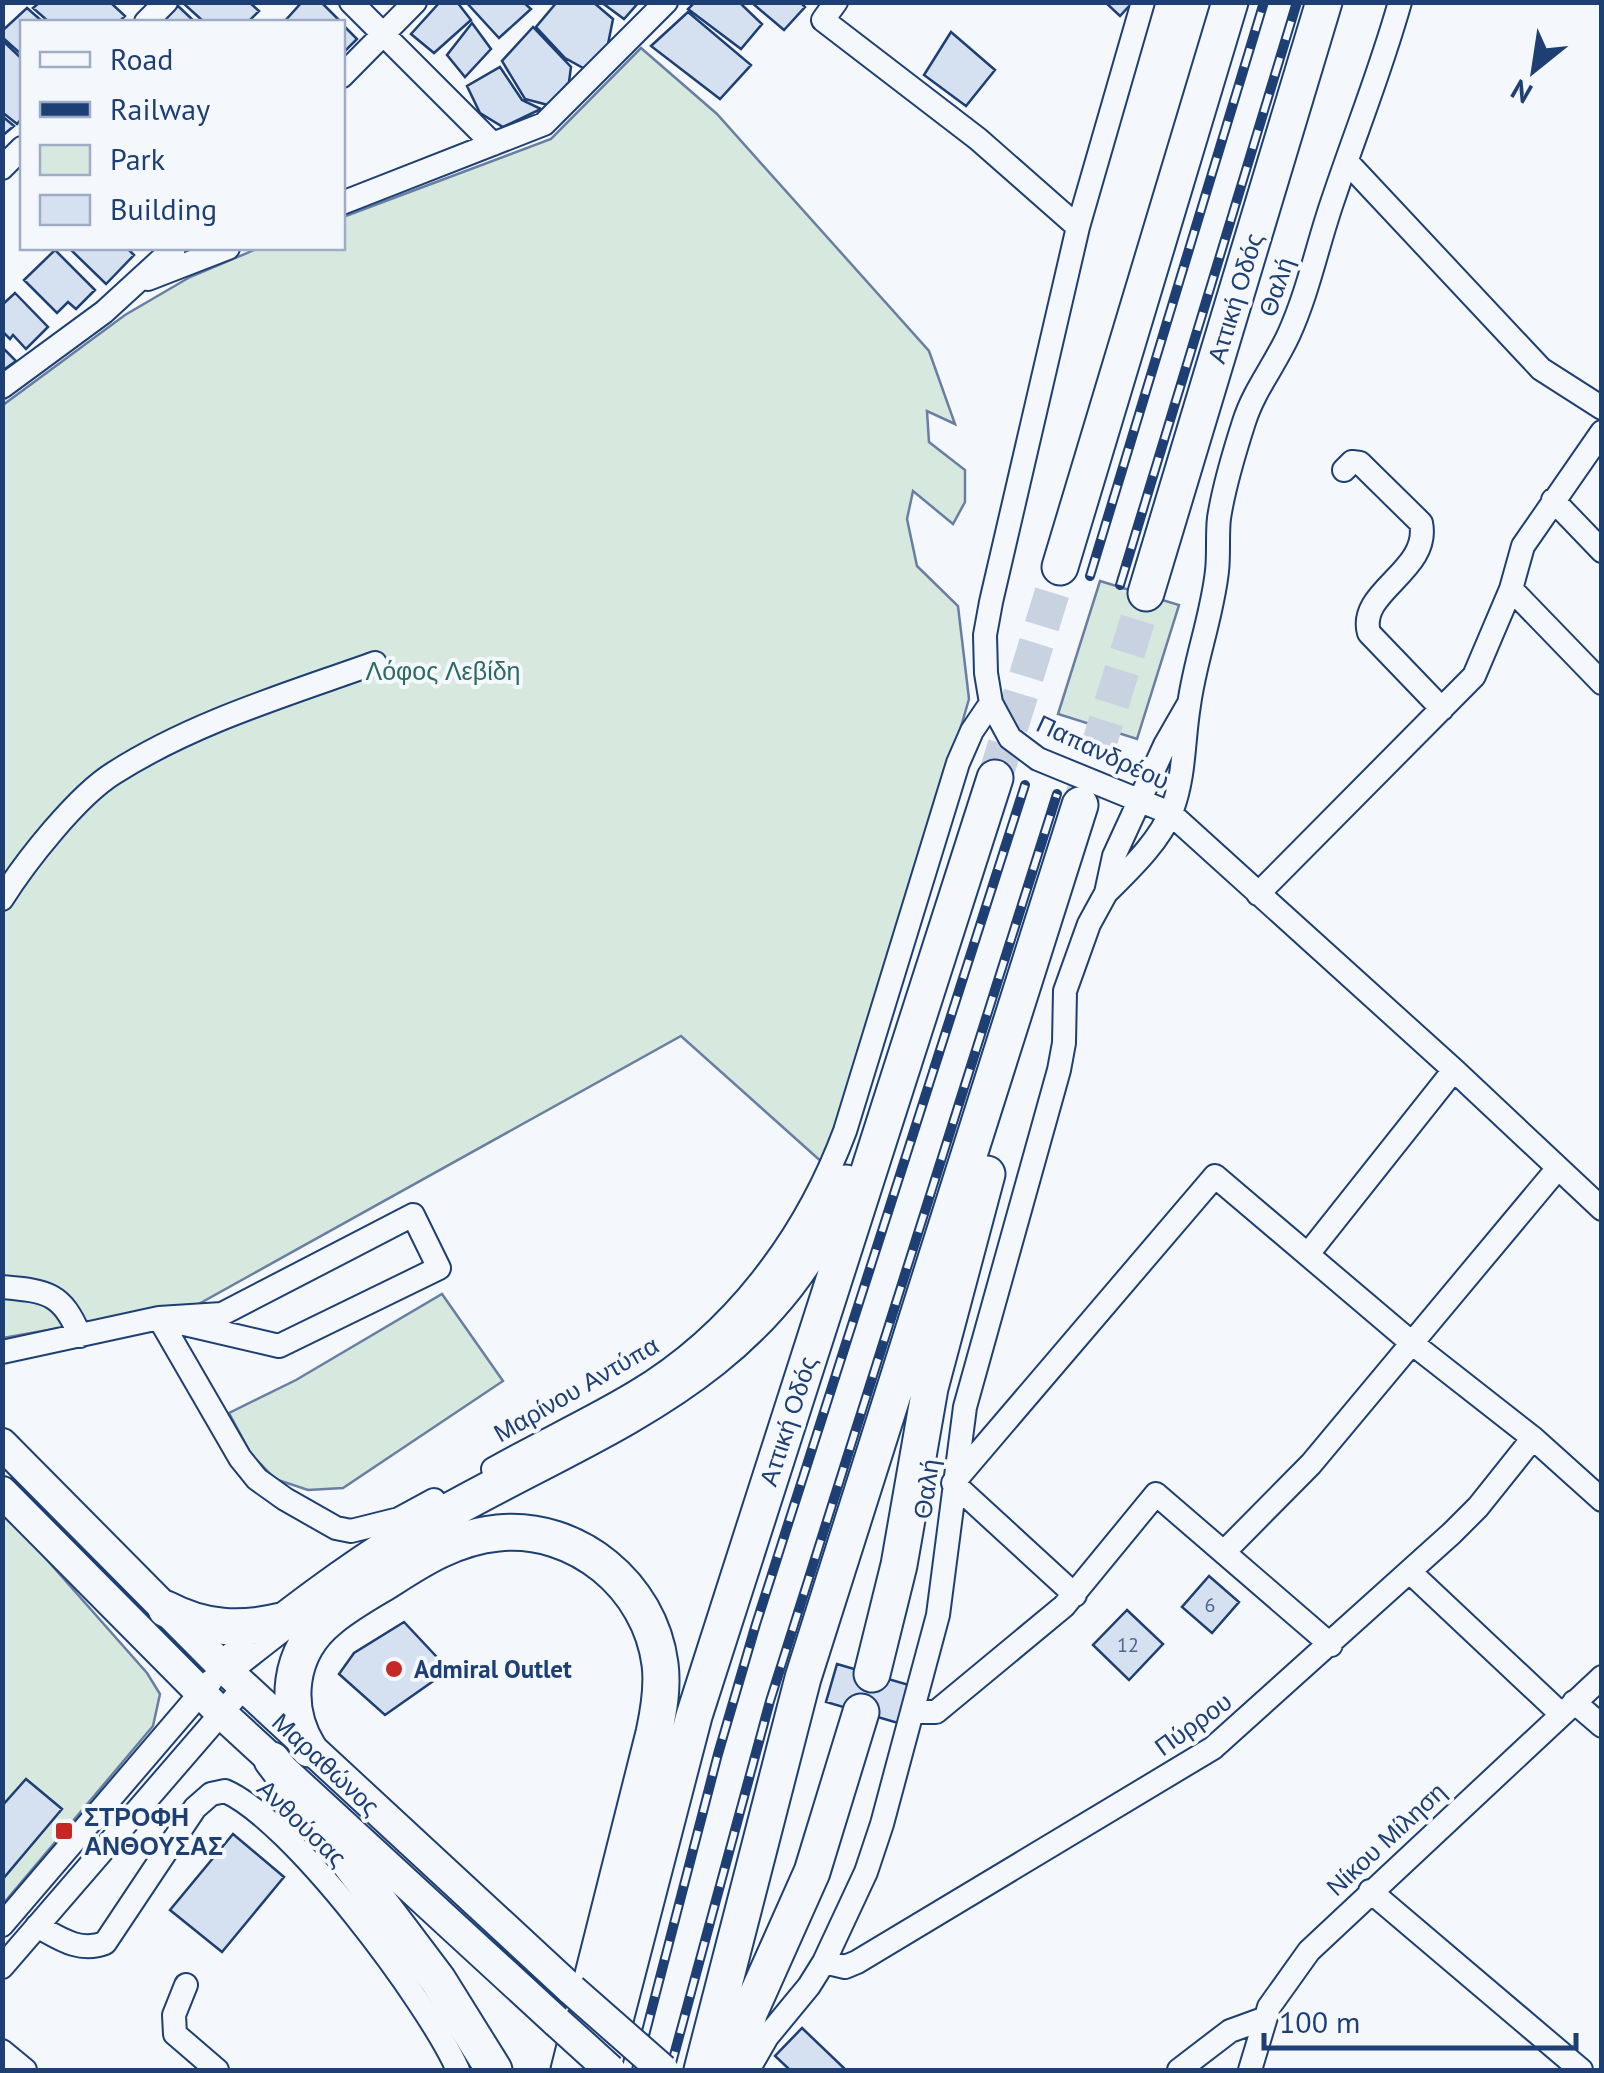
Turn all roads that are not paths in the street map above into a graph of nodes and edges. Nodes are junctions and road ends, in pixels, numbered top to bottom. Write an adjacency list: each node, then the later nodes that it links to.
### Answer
1 (166, 2): 11 (street)
2 (351, 2): 12 (street)
3 (415, 2): 12 (street)
4 (666, 2): 15 (street)
5 (836, 2): 20 (street)
6 (1143, 2): 20 (street, Παπανδρέου)
7 (1230, 2): 30 (highway)
8 (1324, 2): 14 (highway, Αττική Οδός)
9 (1337, 2): 14 (highway)
10 (1400, 2): 17 (street, Θαλή)
11 (148, 20)
12 (384, 34): 13 (street); 15 (street)
13 (345, 73)
14 (1284, 140): 32 (highway, Αττική Οδός)
15 (493, 144): 19 (street)
16 (20, 150): 18 (street)
17 (1348, 162): 25 (street); 36 (street, Θαλή)
18 (2, 168)
19 (345, 201)
20 (1078, 227): 35 (street, Παπανδρέου)
21 (172, 250): 23 (street)
22 (223, 250): 23 (street)
23 (140, 282): 24 (street)
24 (2, 387)
25 (1602, 408)
26 (1602, 432): 28 (street)
27 (1344, 470): 37 (street)
28 (1554, 500): 29 (street); 31 (street)
29 (1602, 550)
30 (1060, 567)
31 (1512, 589): 34 (street); 37 (street)
32 (1146, 594)
33 (375, 663): 43 (street)
34 (1602, 683)
35 (990, 703): 39 (street, Παπανδρέου); 50 (street, Μαρίνου Αντύπα)
36 (1188, 706): 39 (street, Θαλή); 40 (street, Θαλή)
37 (1442, 709): 42 (street)
38 (995, 778): 44 (highway, Αττική Οδός)
39 (1141, 799): 40 (street, Παπανδρέου); 41 (street, Θαλή)
40 (1170, 814): 41 (street, Θαλή); 42 (street, Παπανδρέου)
41 (1106, 893): 56 (street, Θαλή)
42 (1258, 894): 45 (street, Παπανδρέου)
43 (2, 899)
44 (942, 946): 63 (highway); 87 (highway, Αττική Οδός)
45 (1454, 1070): 46 (street, Παπανδρέου); 48 (street)
46 (1558, 1168): 47 (street, Παπανδρέου); 52 (street)
47 (1602, 1210)
48 (1308, 1254): 52 (street); 56 (street)
49 (2, 1286): 51 (street)
50 (159, 1318): 50 (street); 51 (street)
51 (80, 1336): 53 (street)
52 (1413, 1344): 54 (street); 59 (street)
53 (2, 1352)
54 (1533, 1438): 58 (street); 60 (street, Πύρρου)
55 (2, 1444): 62 (main road, Μαραθώνος)
56 (954, 1483): 61 (street); 70 (street, Θαλή)
57 (2, 1492): 67 (main road, Μαραθώνος)
58 (1602, 1500)
59 (1225, 1550): 61 (street); 64 (street)
60 (1410, 1572): 64 (street, Πύρρου); 68 (street)
61 (1074, 1595): 70 (street)
62 (166, 1608): 63 (highway); 67 (main road, Μαραθώνος)
63 (282, 1621): 67 (highway)
64 (1330, 1645): 77 (street, Πύρρου)
65 (872, 1674): 89 (highway)
66 (1602, 1677): 68 (street, Νίκου Μίληση)
67 (222, 1690): 72 (main road, Μαραθώνος); 73 (main road, Μαραθώνος); 75 (street); 76 (street)
68 (1567, 1708): 71 (street); 74 (street, Νίκου Μίληση)
69 (861, 1712): 90 (highway)
70 (912, 1712): 77 (street, Θαλή)
71 (1602, 1726)
72 (309, 1749): 86 (highway); 88 (main road, Μαραθώνος, bridge)
73 (272, 1760): 85 (highway); 87 (main road, Μαραθώνος, bridge)
74 (1370, 1891): 80 (street, Νίκου Μίληση); 94 (street)
75 (2, 1925)
76 (36, 1926): 78 (street); 84 (street, Ανθούσας)
77 (824, 1962): 91 (street, Θαλή)
78 (2, 1967)
79 (186, 1985): 83 (street)
80 (1263, 2020): 92 (street); 93 (street, Νίκου Μίληση)
81 (2, 2052): 82 (street)
82 (24, 2070)
83 (217, 2070)
84 (458, 2070)
85 (494, 2070)
86 (568, 2070)
87 (606, 2070)
88 (663, 2070)
89 (702, 2070)
90 (732, 2070)
91 (748, 2070)
92 (1180, 2070)
93 (1250, 2070)
94 (1581, 2070)

